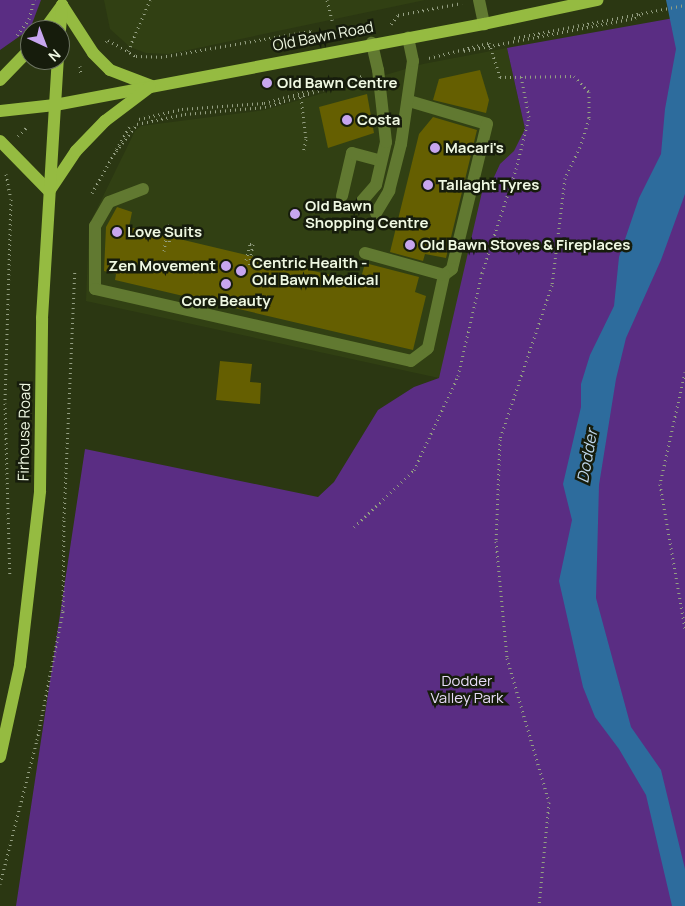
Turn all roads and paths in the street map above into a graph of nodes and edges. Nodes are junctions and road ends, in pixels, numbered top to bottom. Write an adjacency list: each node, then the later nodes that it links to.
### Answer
1 (34, 0): 16 (path)
2 (150, 0): 20 (path)
3 (327, 0): 12 (path)
4 (479, 0): 13 (lane)
5 (597, 0): 13 (main road, Old Bawn Road)
6 (465, 2): 9 (path)
7 (62, 3): 10 (main road); 11 (main road); 28 (main road)
8 (685, 5): 19 (path)
9 (398, 15)
10 (51, 20)
11 (61, 20)
12 (332, 20)
13 (484, 24): 15 (main road, Old Bawn Road)
14 (310, 31): 20 (path)
15 (408, 38): 17 (main road, Old Bawn Road); 30 (lane)
16 (12, 41)
17 (372, 43): 28 (main road, Old Bawn Road); 38 (lane)
18 (103, 44): 20 (path)
19 (490, 45): 21 (path); 26 (path)
20 (128, 52)
21 (436, 56)
22 (20, 59): 27 (main road)
23 (80, 64): 25 (path)
24 (57, 70): 31 (main road, Firhouse Road)
25 (81, 75)
26 (521, 76): 54 (path); 59 (path)
27 (0, 80)
28 (152, 86): 31 (main road, Old Bawn Road); 41 (main road)
29 (301, 97): 36 (path); 37 (path); 37 (path)
30 (409, 101): 45 (lane); 52 (lane)
31 (55, 104): 32 (main road, Old Bawn Road); 41 (main road, Firhouse Road)
32 (0, 111)
33 (36, 126): 34 (path)
34 (17, 137)
35 (0, 141): 41 (main road)
36 (303, 153)
37 (109, 160): 42 (path)
38 (381, 161): 43 (lane); 44 (lane)
39 (3, 167): 55 (path)
40 (144, 189): 52 (lane)
41 (49, 191): 57 (main road, Firhouse Road)
42 (90, 196)
43 (342, 196)
44 (362, 201)
45 (376, 213)
46 (169, 243): 47 (path, bridge)
47 (164, 251)
48 (366, 253): 52 (lane)
49 (76, 260): 58 (path)
50 (246, 260): 51 (path, bridge)
51 (249, 266)
52 (444, 275)
53 (685, 372): 56 (path)
54 (354, 527)
55 (10, 584)
56 (685, 629)
57 (0, 757)
58 (0, 884)
59 (539, 906)

